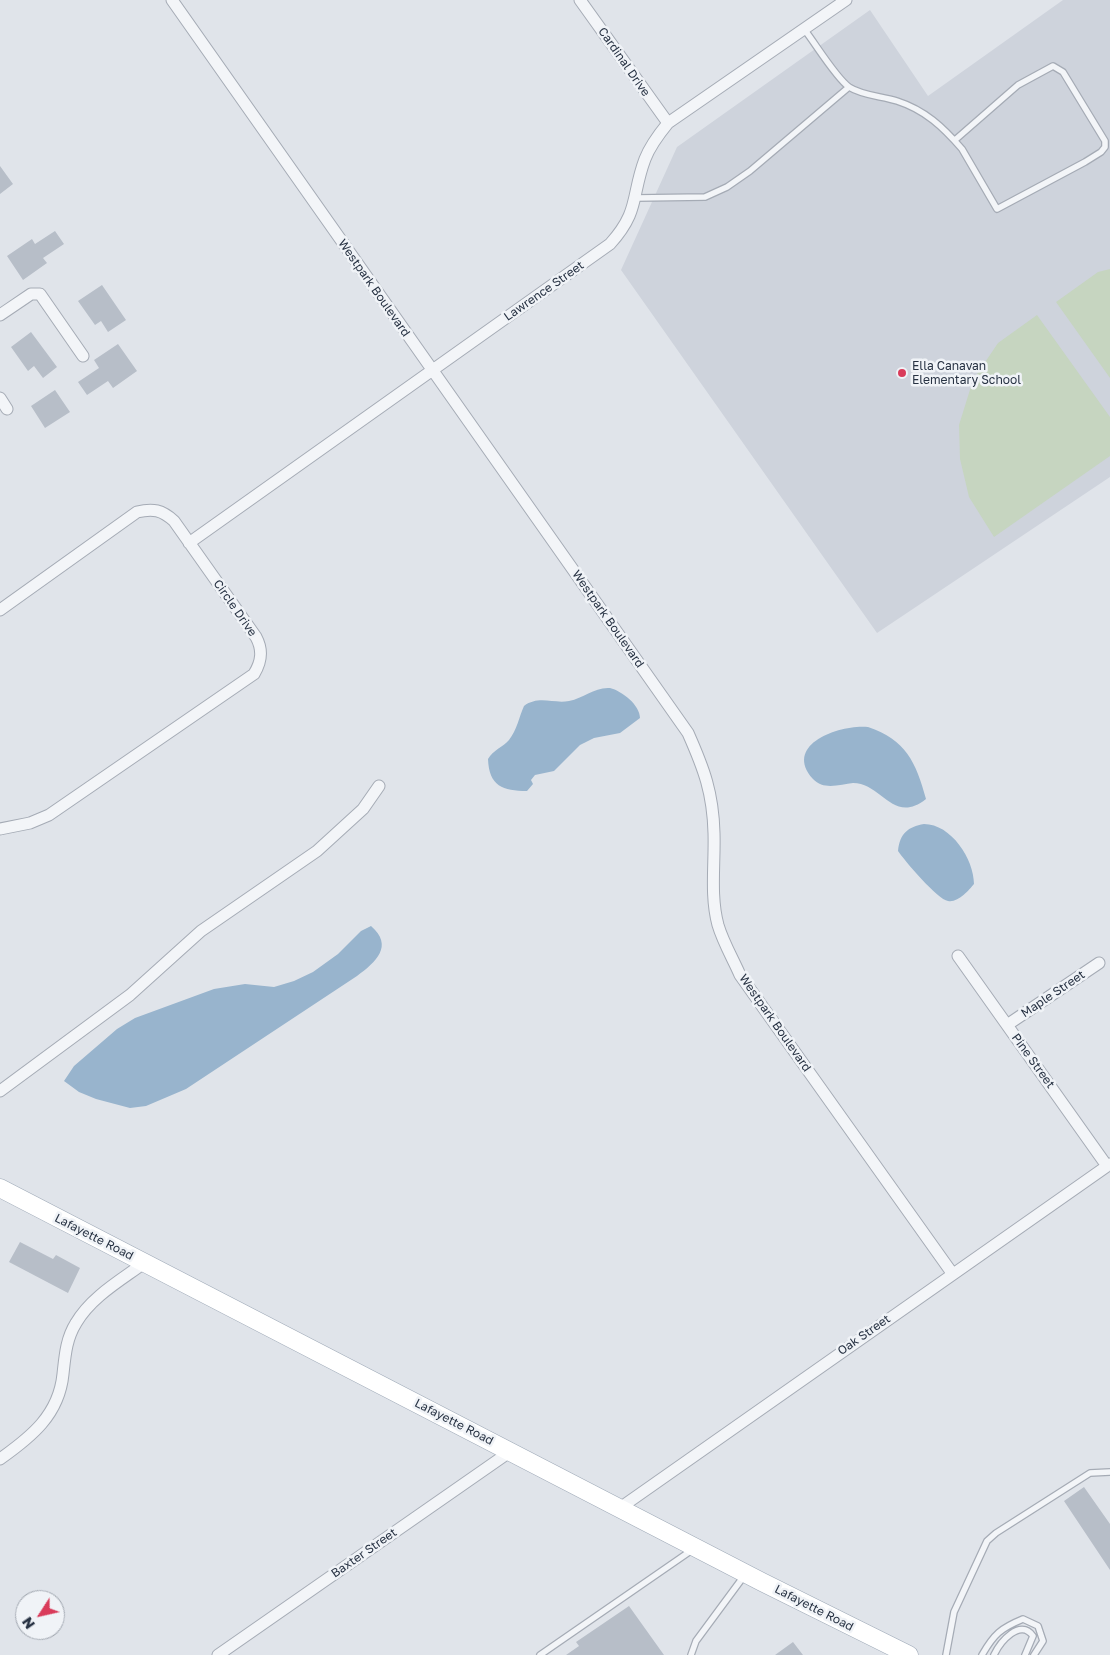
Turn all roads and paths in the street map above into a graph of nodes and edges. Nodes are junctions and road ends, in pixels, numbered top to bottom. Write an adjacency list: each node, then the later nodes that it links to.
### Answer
1 (172, 0): 11 (street, Westpark Boulevard)
2 (580, 0): 6 (street, Cardinal Drive)
3 (846, 0): 4 (street, Lawrence Street)
4 (804, 29): 5 (lane); 6 (street, Lawrence Street)
5 (849, 87): 7 (lane); 8 (lane)
6 (668, 123): 8 (street, Lawrence Street)
7 (955, 140): 7 (lane)
8 (636, 198): 11 (street, Lawrence Street)
9 (0, 315): 10 (street)
10 (83, 356)
11 (432, 371): 14 (street, Lawrence Street); 25 (street, Westpark Boulevard)
12 (0, 398): 13 (street)
13 (7, 409)
14 (189, 543): 15 (street, Circle Drive); 17 (street, Circle Drive)
15 (0, 610)
16 (379, 786): 21 (street)
17 (0, 829)
18 (958, 956): 20 (street, Pine Street)
19 (1099, 963): 20 (street, Maple Street)
20 (1007, 1025): 22 (street, Pine Street)
21 (0, 1091)
22 (1109, 1165): 25 (street, Oak Street)
23 (0, 1188): 24 (main road, Lafayette Road)
24 (144, 1262): 26 (main road, Lafayette Road); 27 (street)
25 (952, 1273): 29 (street, Oak Street)
26 (511, 1451): 29 (main road, Lafayette Road); 32 (street, Baxter Street)
27 (0, 1459)
28 (1110, 1472): 36 (lane)
29 (620, 1508): 30 (main road, Lafayette Road)
30 (696, 1547): 31 (main road, Lafayette Road); 33 (lane)
31 (746, 1573): 34 (lane); 35 (main road, Lafayette Road)
32 (218, 1655)
33 (540, 1655)
34 (691, 1655)
35 (909, 1655)
36 (946, 1655)
37 (982, 1655): 40 (lane)
38 (994, 1655): 39 (lane)
39 (1025, 1655)
40 (1034, 1655)

